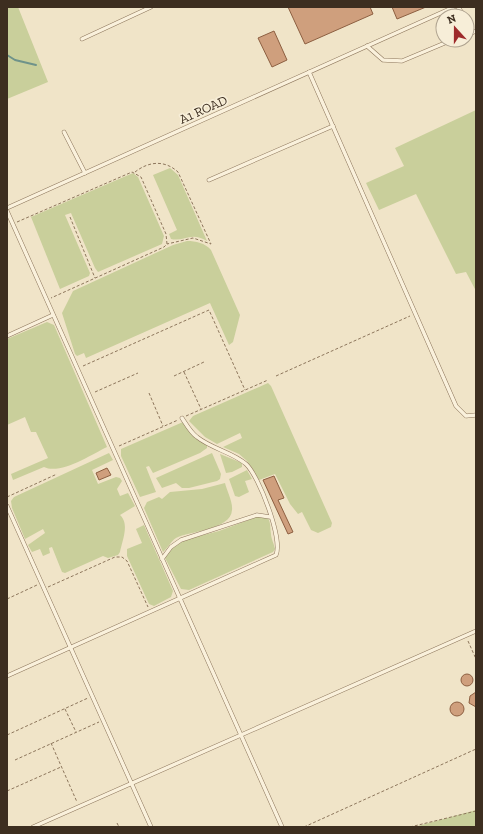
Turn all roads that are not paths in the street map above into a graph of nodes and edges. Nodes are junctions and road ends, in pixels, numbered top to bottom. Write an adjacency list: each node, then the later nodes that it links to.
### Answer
1 (151, 7): 3 (lane)
2 (435, 16): 4 (lane, A1 ROAD)
3 (82, 39)
4 (368, 46): 5 (lane); 6 (lane, A1 ROAD)
5 (435, 47)
6 (309, 72): 7 (lane); 9 (lane, A1 ROAD)
7 (332, 126): 10 (lane); 15 (lane)
8 (64, 132): 9 (lane)
9 (85, 173): 11 (lane, A1 ROAD)
10 (209, 180)
11 (7, 208)
12 (7, 211): 13 (lane)
13 (53, 315): 14 (lane); 19 (lane)
14 (7, 336)
15 (476, 414)
16 (182, 418): 18 (lane)
17 (7, 506): 22 (lane)
18 (270, 517): 19 (lane); 20 (lane)
19 (162, 559): 20 (lane)
20 (179, 599): 22 (lane); 24 (lane)
21 (476, 630): 24 (lane)
22 (70, 647): 23 (lane); 25 (lane)
23 (7, 676)
24 (241, 734): 25 (lane); 28 (lane)
25 (131, 783): 26 (lane); 27 (lane)
26 (33, 827)
27 (151, 827)
28 (282, 827)

